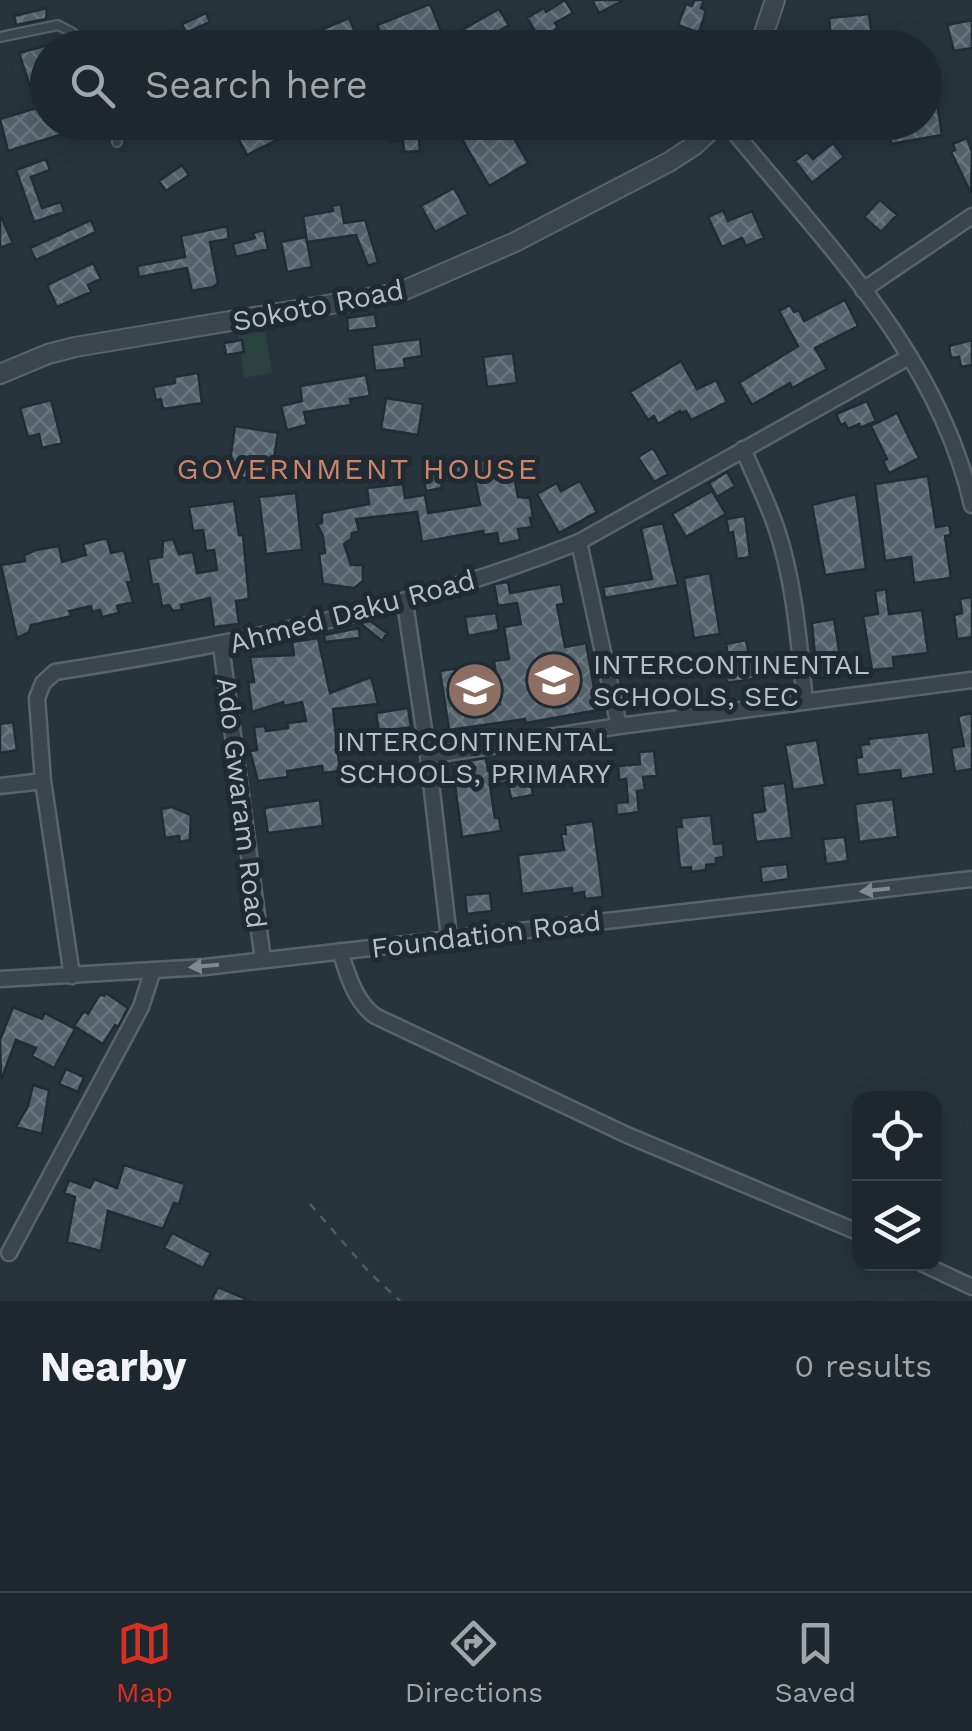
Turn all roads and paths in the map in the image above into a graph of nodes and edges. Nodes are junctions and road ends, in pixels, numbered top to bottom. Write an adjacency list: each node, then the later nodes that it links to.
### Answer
1 (776, 0): 4 (street)
2 (34, 30): 3 (lane)
3 (67, 30)
4 (765, 30)
5 (30, 31): 6 (lane)
6 (0, 37)
7 (702, 140): 12 (street, Sokoto Road)
8 (738, 140): 10 (street)
9 (972, 216): 10 (street)
10 (862, 290): 11 (street)
11 (909, 356): 13 (street, Ahmed Daku Road); 14 (street)
12 (0, 374)
13 (743, 449): 15 (street, Ahmed Daku Road); 19 (street)
14 (972, 505)
15 (578, 542): 16 (street, Ahmed Daku Road); 20 (street)
16 (404, 603): 17 (street, Ahmed Daku Road); 21 (street)
17 (221, 645): 22 (street, Ahmed Daku Road); 27 (street, Ado Gwaram Road)
18 (972, 680): 19 (street)
19 (805, 702): 20 (street)
20 (619, 726): 21 (street)
21 (428, 756): 25 (street)
22 (42, 781): 23 (street); 29 (street, Ahmed Daku Road)
23 (0, 786)
24 (972, 879): 25 (street, Foundation Road, one-way to 25)
25 (449, 938): 26 (street, Foundation Road)
26 (340, 951): 27 (street, Foundation Road); 32 (street)
27 (263, 960): 28 (street, Foundation Road, one-way to 28)
28 (152, 970): 29 (street, Foundation Road); 33 (street)
29 (72, 976): 30 (street, Foundation Road)
30 (0, 979)
31 (310, 1204): 36 (path)
32 (852, 1230)
33 (9, 1253)
34 (939, 1271): 35 (street)
35 (972, 1286)
36 (400, 1301)

